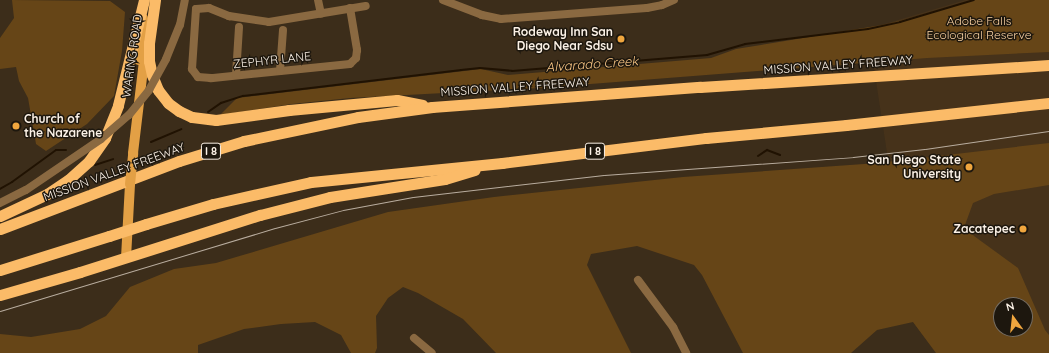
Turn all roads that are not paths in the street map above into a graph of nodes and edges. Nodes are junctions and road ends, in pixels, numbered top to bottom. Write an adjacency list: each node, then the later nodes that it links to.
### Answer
1 (144, 0): 17 (main road, WARING ROAD); 20 (highway)
2 (154, 0): 16 (highway); 17 (main road, WARING ROAD)
3 (185, 0): 19 (street, bridge)
4 (318, 0): 9 (street)
5 (444, 0): 6 (street)
6 (674, 0)
7 (366, 6): 8 (street)
8 (350, 8): 9 (street); 13 (street, ZEPHYR LANE)
9 (321, 14): 14 (street, ZEPHYR LANE)
10 (239, 27): 14 (street)
11 (283, 30): 13 (street)
12 (1049, 65): 16 (highway, MISSION VALLEY FREEWAY / I 8)
13 (280, 71): 14 (street, ZEPHYR LANE)
14 (236, 75)
15 (1049, 102): 18 (highway, I 8)
16 (432, 107): 21 (highway, MISSION VALLEY FREEWAY / I 8)
17 (137, 116): 22 (main road, WARING ROAD, bridge)
18 (502, 162): 22 (highway); 23 (highway, I 8, bridge)
19 (0, 203)
20 (0, 216)
21 (0, 229)
22 (126, 258): 25 (highway)
23 (0, 270)
24 (638, 280): 28 (street)
25 (0, 295)
26 (414, 338): 27 (street)
27 (432, 353)
28 (686, 353)

